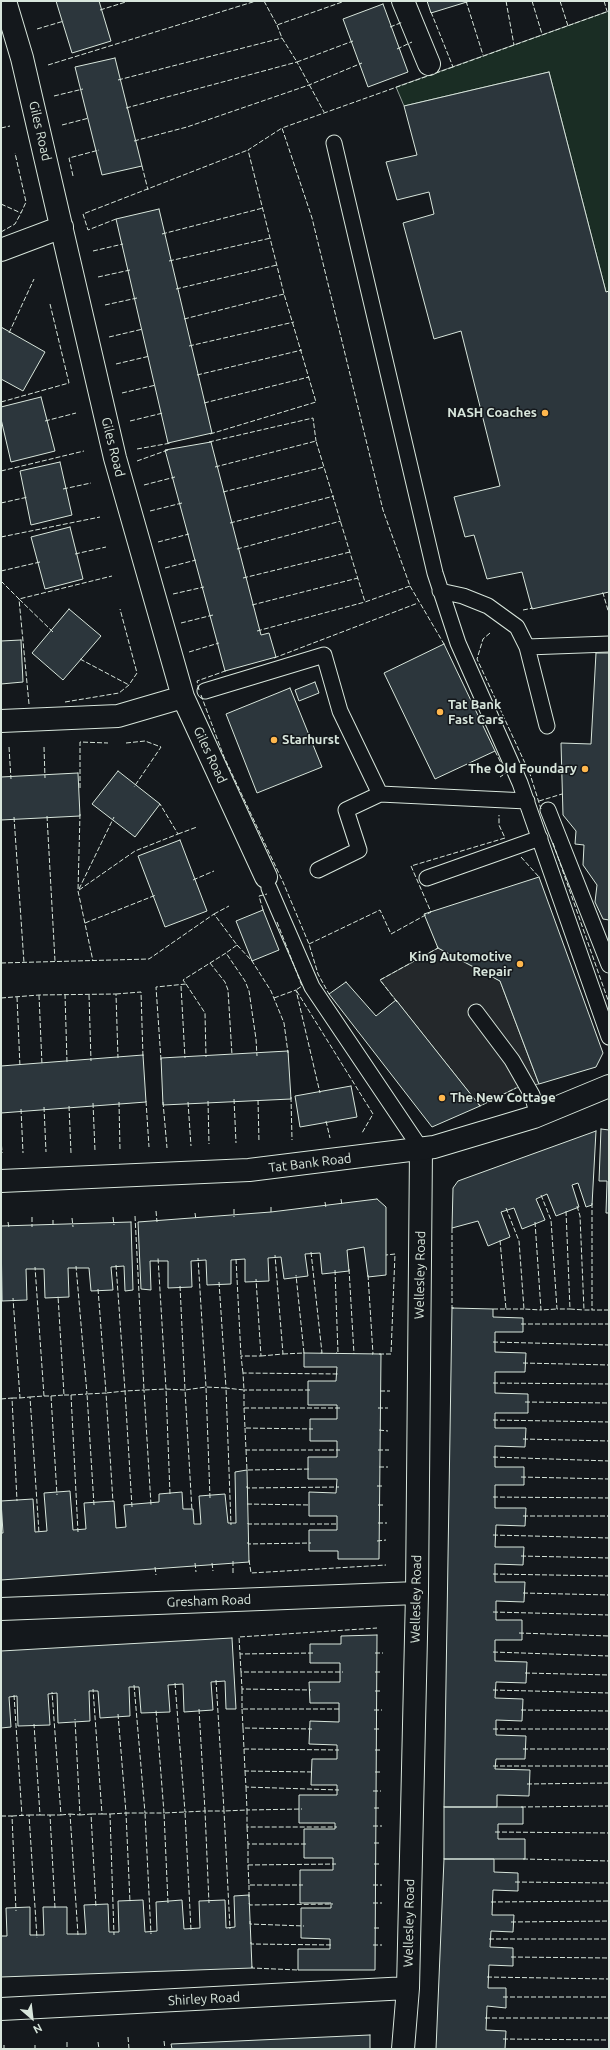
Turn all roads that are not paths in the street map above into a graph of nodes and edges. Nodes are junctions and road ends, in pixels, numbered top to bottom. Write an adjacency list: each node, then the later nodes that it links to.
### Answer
1 (5, 1): 5 (street, Giles Road)
2 (403, 1): 3 (street)
3 (429, 64)
4 (334, 143): 7 (lane)
5 (62, 227): 6 (street); 11 (street, Giles Road)
6 (1, 250)
7 (440, 591): 9 (lane); 15 (lane)
8 (609, 644): 9 (lane)
9 (528, 647): 13 (lane)
10 (205, 691): 14 (lane)
11 (183, 697): 12 (street); 20 (street, Giles Road)
12 (1, 721)
13 (547, 726)
14 (380, 794): 15 (lane); 18 (lane)
15 (527, 802): 17 (lane)
16 (548, 810): 21 (lane)
17 (540, 838): 19 (lane); 23 (lane)
18 (318, 870)
19 (427, 878)
20 (268, 883): 26 (lane)
21 (609, 965)
22 (476, 1012): 25 (lane)
23 (609, 1038)
24 (609, 1086): 25 (street, Tat Bank Road)
25 (538, 1115): 26 (street, Tat Bank Road)
26 (421, 1148): 27 (street, Tat Bank Road); 28 (street, Wellesley Road)
27 (1, 1181)
28 (417, 1593): 29 (street, Gresham Road); 30 (street, Wellesley Road)
29 (1, 1609)
30 (408, 1988): 31 (street, Shirley Road); 32 (street, Wellesley Road)
31 (1, 2009)
32 (403, 2049)

